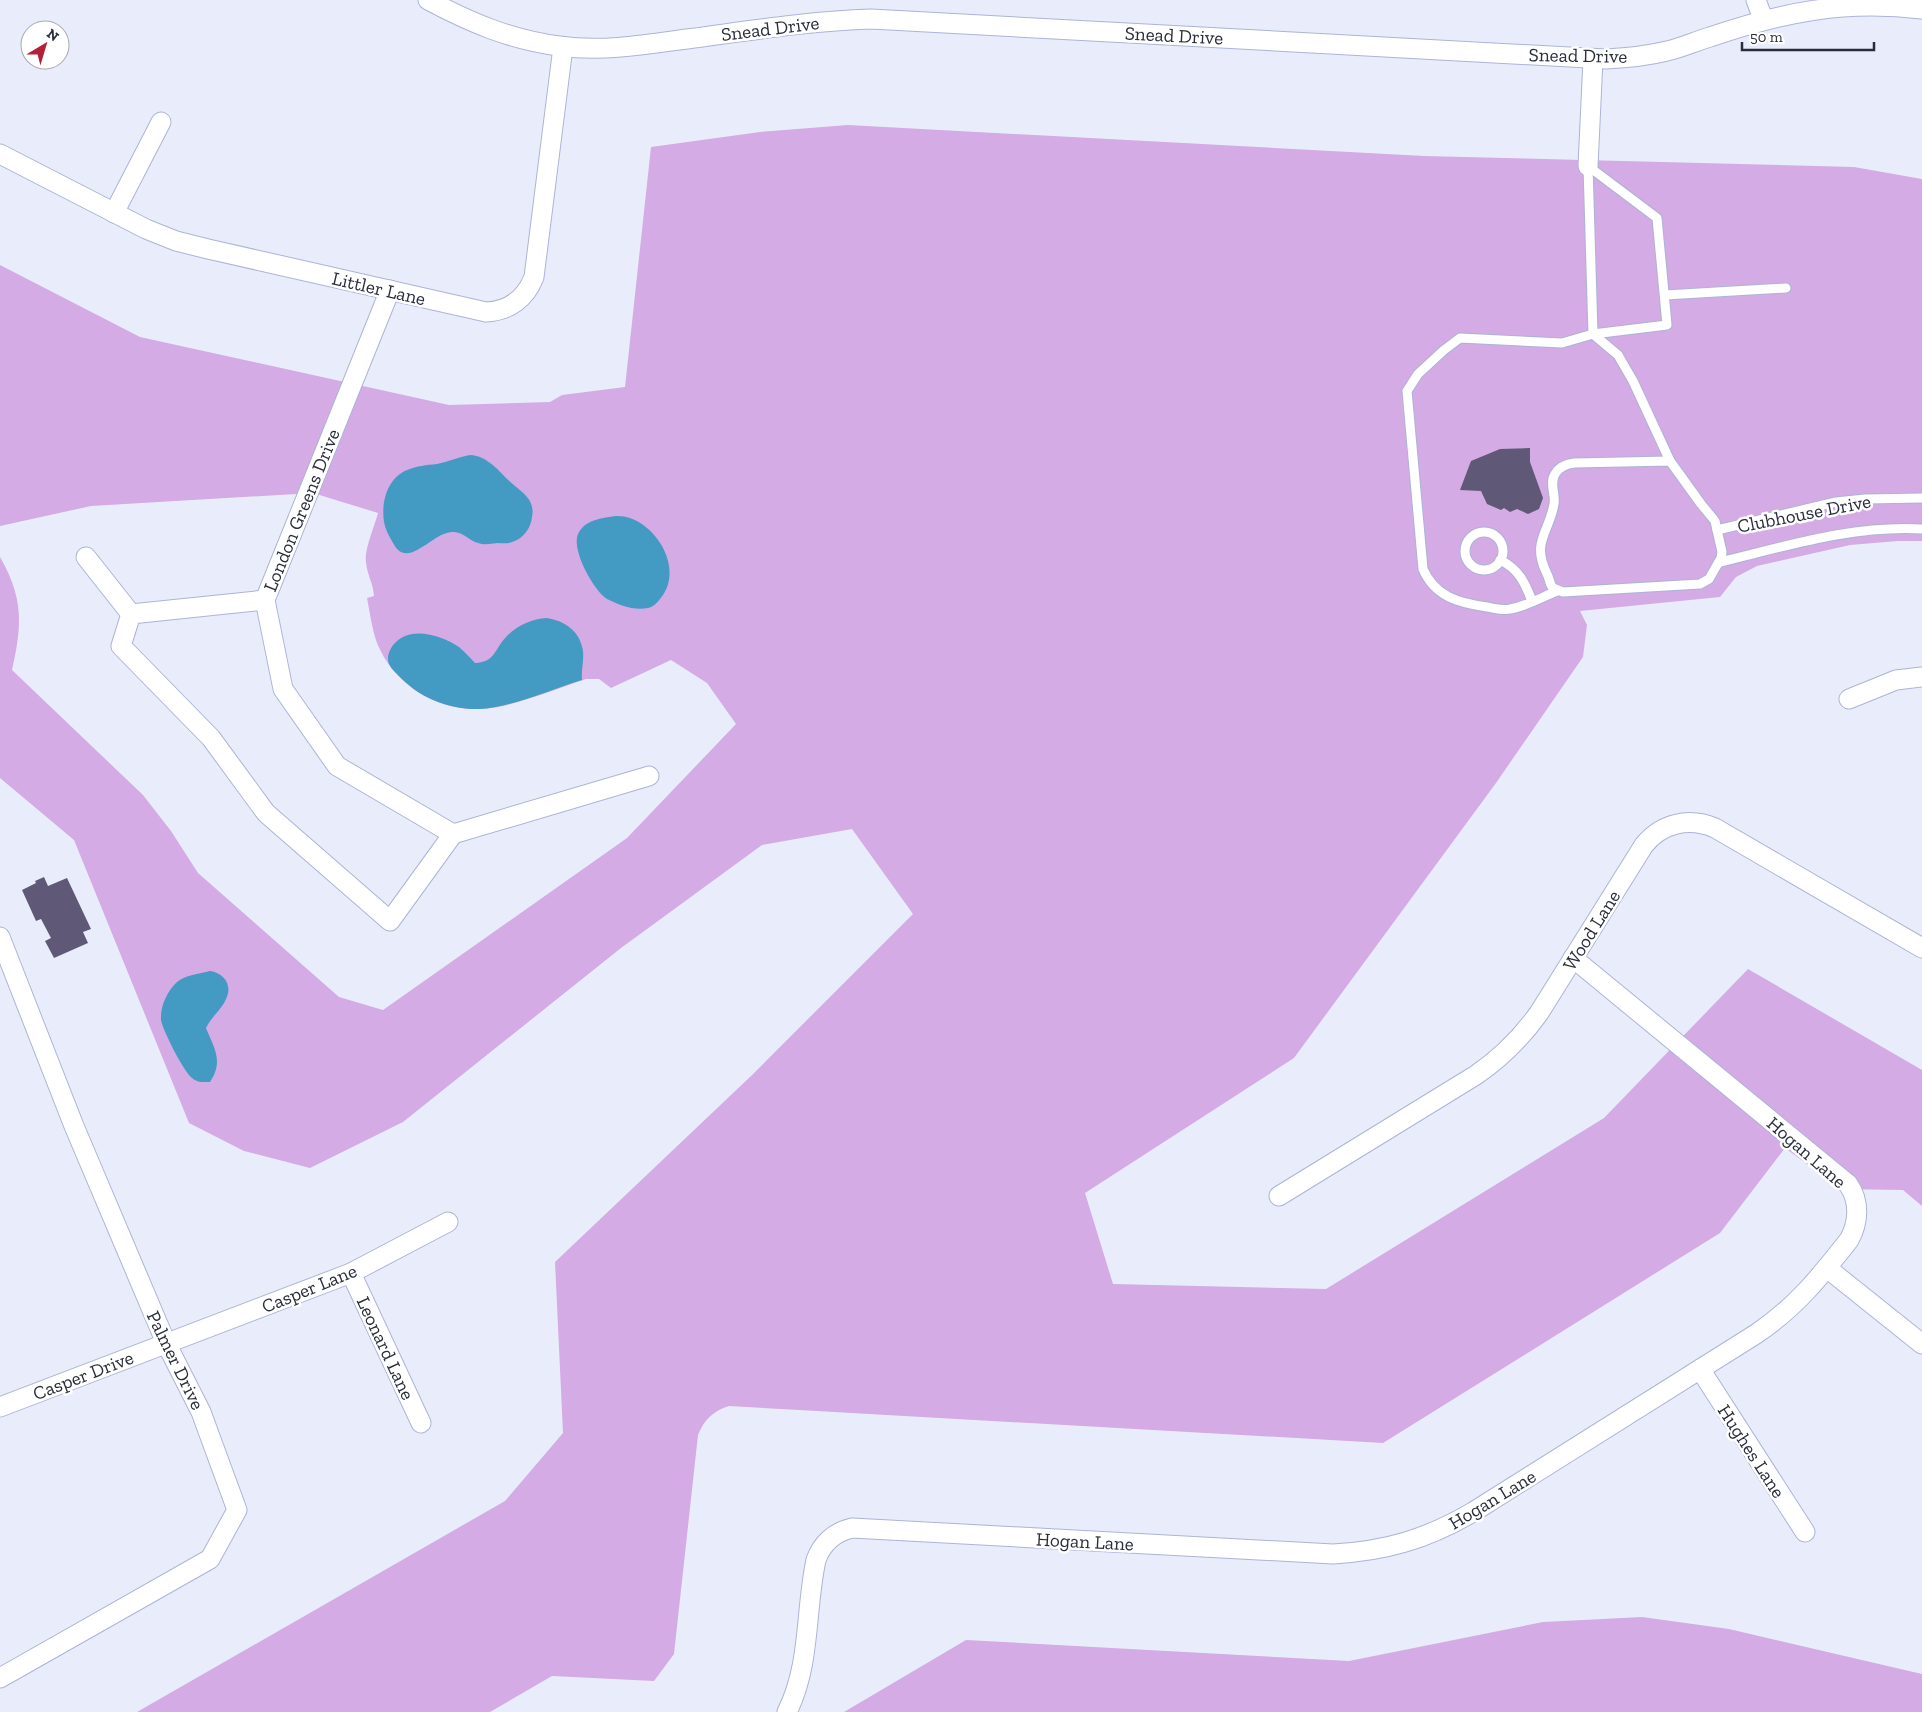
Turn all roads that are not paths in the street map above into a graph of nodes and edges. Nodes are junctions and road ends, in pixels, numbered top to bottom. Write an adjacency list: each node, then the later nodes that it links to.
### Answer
1 (428, 0): 5 (street, Snead Drive)
2 (1756, 0): 4 (street)
3 (1922, 9): 4 (street, Snead Drive)
4 (1763, 19): 6 (street, Snead Drive)
5 (563, 47): 6 (street, Snead Drive); 12 (street, Littler Lane)
6 (1593, 59): 9 (street)
7 (161, 122): 10 (street)
8 (0, 154): 10 (street, Littler Lane)
9 (1588, 166): 13 (lane); 14 (lane)
10 (114, 213): 12 (street, Littler Lane)
11 (1786, 288): 13 (lane)
12 (390, 290): 23 (street, London Greens Drive)
13 (1664, 295): 14 (lane)
14 (1594, 334): 15 (lane); 24 (lane)
15 (1670, 461): 18 (lane); 22 (lane)
16 (1922, 498): 18 (lane, Clubhouse Drive)
17 (1922, 529): 21 (lane, Clubhouse Drive)
18 (1717, 530): 21 (lane)
19 (86, 557): 25 (street)
20 (1500, 560): 20 (lane); 24 (lane)
21 (1720, 562): 22 (lane)
22 (1557, 590): 24 (lane)
23 (265, 600): 25 (street); 29 (street, London Greens Drive)
24 (1532, 601)
25 (131, 614): 29 (street)
26 (1922, 677): 27 (street)
27 (1849, 699)
28 (649, 776): 29 (street)
29 (453, 834)
30 (0, 937): 37 (street, Palmer Drive)
31 (1922, 948): 32 (street, Wood Lane)
32 (1573, 958): 33 (street, Wood Lane); 35 (street, Hogan Lane)
33 (1279, 1196)
34 (448, 1222): 36 (street, Casper Lane)
35 (1827, 1268): 38 (street); 39 (street, Hogan Lane)
36 (351, 1273): 37 (street, Casper Lane); 41 (street, Leonard Lane)
37 (166, 1344): 40 (street, Casper Drive); 43 (street, Palmer Drive)
38 (1922, 1344)
39 (1700, 1369): 42 (street, Hughes Lane); 44 (street, Hogan Lane)
40 (0, 1407)
41 (421, 1423)
42 (1805, 1532)
43 (0, 1678)
44 (787, 1712)

